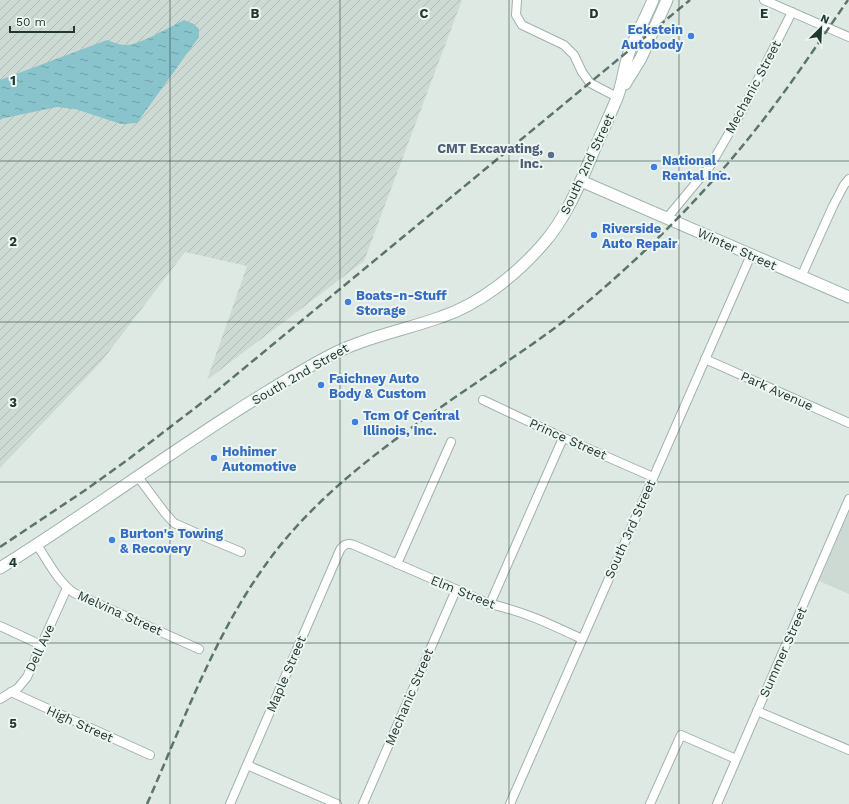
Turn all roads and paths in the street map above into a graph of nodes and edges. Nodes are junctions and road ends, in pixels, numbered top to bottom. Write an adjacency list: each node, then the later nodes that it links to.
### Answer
1 (517, 0): 7 (street)
2 (652, 0): 7 (main road, South 2nd Street)
3 (667, 0): 7 (main road)
4 (764, 0): 5 (street)
5 (792, 12): 6 (street); 10 (street, Mechanic Street)
6 (849, 37)
7 (617, 97): 9 (main road, South 2nd Street)
8 (849, 179): 12 (street)
9 (581, 181): 10 (main road, Winter Street); 19 (main road, South 2nd Street)
10 (667, 218): 11 (main road, Winter Street)
11 (751, 255): 12 (main road, Winter Street); 14 (street, South 3rd Street)
12 (801, 277): 13 (main road, Winter Street)
13 (849, 297)
14 (705, 359): 16 (street, Park Avenue); 20 (street, South 3rd Street)
15 (483, 400): 17 (street, Prince Street)
16 (849, 423)
17 (563, 438): 20 (street, Prince Street); 29 (street)
18 (451, 442): 25 (street)
19 (138, 477): 22 (main road, South 2nd Street); 24 (street)
20 (653, 477): 31 (street, South 3rd Street)
21 (849, 499): 36 (street, Summer Street)
22 (37, 544): 26 (main road, South 2nd Street); 27 (street, Melvina Street)
23 (344, 545): 25 (street, Elm Street); 40 (street, Maple Street)
24 (241, 552)
25 (397, 564): 28 (street, Elm Street)
26 (0, 568)
27 (67, 588): 32 (street, Dell Ave); 33 (street, Melvina Street)
28 (456, 590): 29 (street, Elm Street); 43 (street, Mechanic Street)
29 (490, 604): 31 (street, Elm Street)
30 (0, 626): 32 (street)
31 (582, 638): 44 (street, South 3rd Street)
32 (41, 646): 34 (street, Dell Ave)
33 (199, 649)
34 (11, 692): 35 (street, Dell Ave); 38 (street, High Street)
35 (0, 699)
36 (757, 711): 37 (street); 39 (street, Summer Street)
37 (849, 750)
38 (150, 755)
39 (736, 759): 45 (street); 46 (street, Summer Street)
40 (247, 765): 41 (street, Maple Street); 42 (street)
41 (230, 804)
42 (337, 804)
43 (363, 804)
44 (510, 804)
45 (650, 804)
46 (717, 804)

